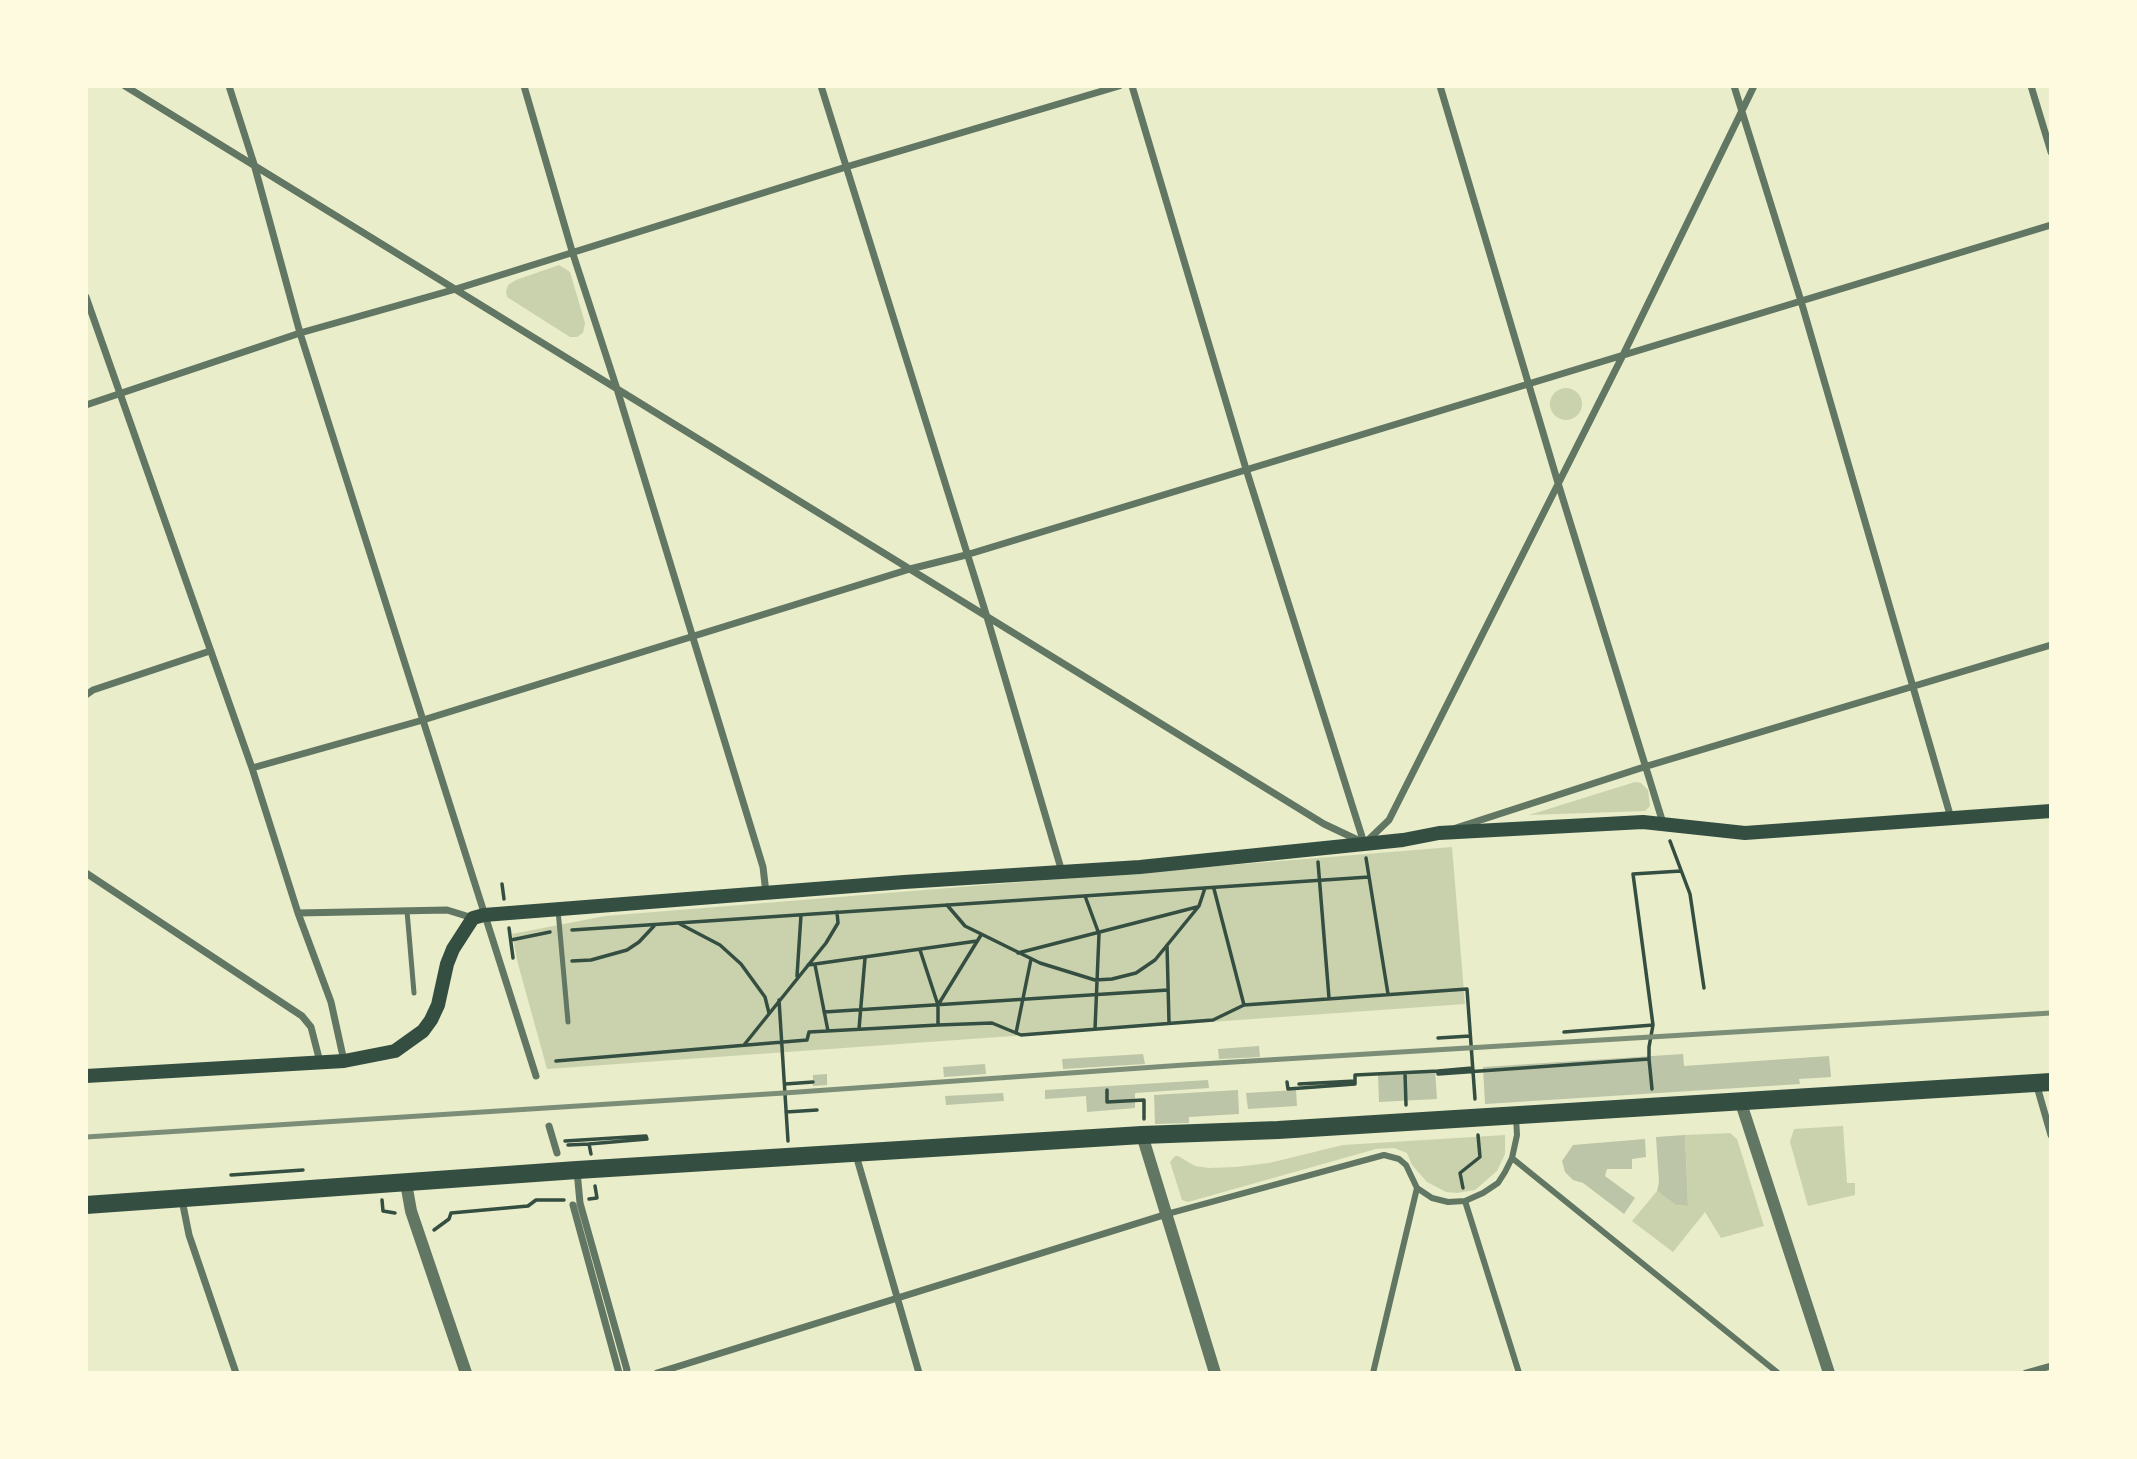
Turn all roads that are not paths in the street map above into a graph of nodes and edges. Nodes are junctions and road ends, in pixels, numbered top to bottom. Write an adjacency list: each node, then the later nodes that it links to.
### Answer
1 (125, 86): 13 (street)
2 (229, 86): 13 (street)
3 (524, 86): 16 (street)
4 (821, 86): 14 (street)
5 (1119, 86): 14 (street)
6 (1132, 86): 26 (street)
7 (1440, 86): 22 (street)
8 (1734, 86): 11 (street)
9 (1754, 86): 11 (street)
10 (2031, 86): 12 (street)
11 (1742, 111): 19 (street); 21 (street)
12 (2051, 152)
13 (254, 164): 17 (street); 20 (street)
14 (846, 167): 16 (street); 28 (street)
15 (2051, 226): 19 (street)
16 (572, 251): 17 (street); 23 (street)
17 (456, 289): 20 (street); 23 (street)
18 (86, 297): 24 (street)
19 (1801, 301): 21 (street); 34 (street)
20 (300, 332): 24 (street); 36 (street)
21 (1623, 355): 22 (street); 27 (street)
22 (1529, 383): 26 (street); 27 (street)
23 (617, 389): 29 (street); 31 (street)
24 (119, 394): 25 (street); 33 (street)
25 (86, 405)
26 (1246, 469): 28 (street); 43 (street)
27 (1558, 483): 37 (street); 43 (street)
28 (966, 555): 29 (street); 30 (street)
29 (910, 569): 30 (street); 31 (street)
30 (986, 617): 43 (street); 45 (street)
31 (694, 636): 36 (street); 46 (street)
32 (2051, 645): 34 (street)
33 (210, 651): 35 (street); 38 (street)
34 (1914, 686): 37 (street); 40 (street)
35 (86, 695)
36 (423, 720): 38 (street); 50 (street)
37 (1644, 767): 41 (street); 42 (street)
38 (252, 768): 49 (street)
39 (2051, 811): 40 (main road)
40 (1951, 818): 41 (main road)
41 (1663, 823): 42 (main road)
42 (1439, 833): 43 (main road)
43 (1364, 843): 45 (main road)
44 (86, 873): 54 (street)
45 (1062, 873): 46 (main road)
46 (766, 893): 47 (main road)
47 (558, 909): 50 (main road); 52 (lane)
48 (407, 911): 49 (street); 50 (street); 51 (lane)
49 (299, 913): 53 (street)
50 (479, 917): 53 (main road); 56 (street)
51 (414, 993)
52 (568, 1022)
53 (344, 1061): 54 (main road)
54 (320, 1062): 55 (main road)
55 (86, 1076)
56 (536, 1076)
57 (2043, 1082): 58 (main road); 62 (street)
58 (1740, 1100): 59 (main road); 86 (street)
59 (1516, 1115): 61 (main road); 65 (street)
60 (549, 1126): 63 (street)
61 (1144, 1135): 64 (main road); 73 (street)
62 (2051, 1135)
63 (557, 1153)
64 (856, 1154): 66 (main road); 74 (street)
65 (1512, 1158): 70 (street); 85 (street)
66 (577, 1170): 67 (main road); 79 (street)
67 (407, 1183): 69 (main road); 77 (street)
68 (1417, 1188): 70 (street); 73 (street); 83 (street)
69 (182, 1199): 71 (main road); 76 (street)
70 (1465, 1200): 84 (street)
71 (86, 1205)
72 (573, 1205): 78 (street)
73 (1167, 1214): 74 (street); 82 (street)
74 (897, 1299): 80 (street); 81 (street)
75 (2051, 1366): 87 (street)
76 (236, 1373)
77 (466, 1373)
78 (619, 1373)
79 (625, 1373)
80 (657, 1373)
81 (919, 1373)
82 (1215, 1373)
83 (1373, 1373)
84 (1519, 1373)
85 (1778, 1373)
86 (1829, 1373)
87 (2026, 1373)

